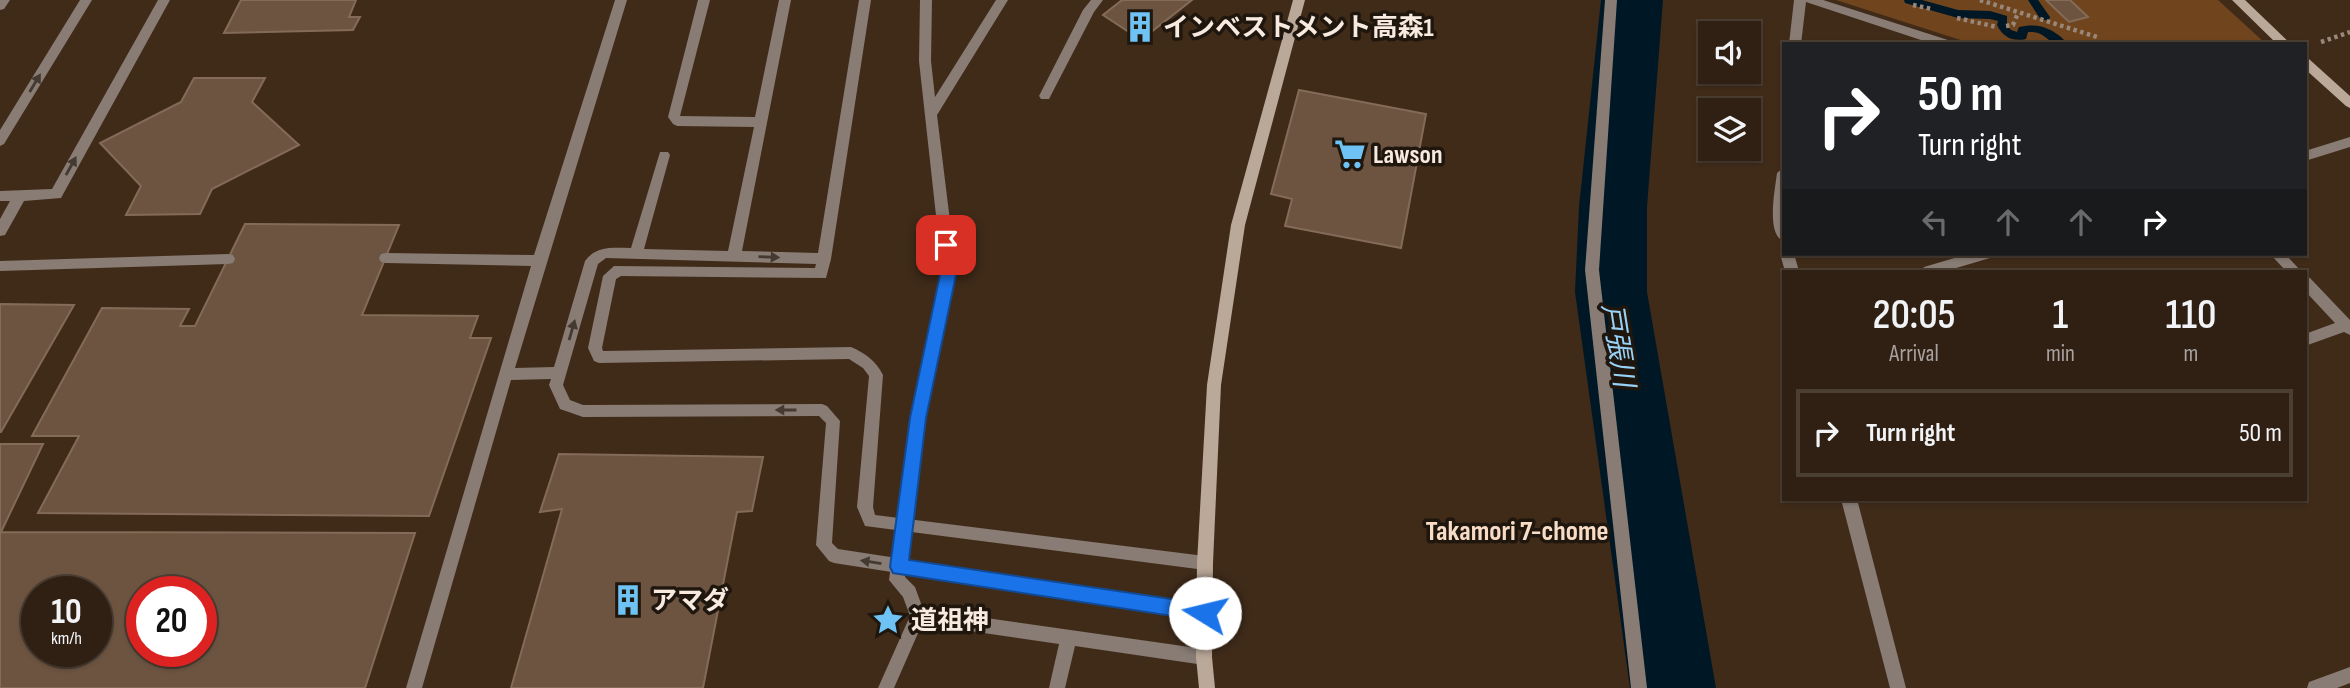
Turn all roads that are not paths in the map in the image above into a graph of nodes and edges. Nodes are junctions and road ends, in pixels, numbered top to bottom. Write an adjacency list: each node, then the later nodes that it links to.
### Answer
1 (4, 0): 16 (street)
2 (86, 0): 25 (street, one-way to 2)
3 (164, 0): 31 (street, one-way to 3)
4 (621, 0): 42 (street)
5 (704, 0): 24 (street)
6 (785, 0): 24 (street)
7 (865, 0): 39 (street)
8 (926, 0): 23 (street)
9 (1002, 0): 23 (street)
10 (1097, 0): 21 (street)
11 (1299, 0): 54 (street)
12 (1611, 0): 65 (street)
13 (1800, 0): 17 (street)
14 (1810, 0): 18 (street)
15 (2238, 0): 19 (street)
16 (0, 6)
17 (1795, 42)
18 (1941, 42)
19 (2283, 42)
20 (2307, 64): 22 (street)
21 (1045, 96)
22 (2350, 103)
23 (930, 116): 53 (street)
24 (761, 122): 35 (street)
25 (0, 141)
26 (2350, 142): 28 (street)
27 (664, 155): 34 (street)
28 (2307, 155)
29 (1782, 184): 33 (street)
30 (0, 196): 31 (street)
31 (20, 196): 32 (street)
32 (0, 231)
33 (1782, 232)
34 (636, 254): 35 (street); 50 (street, one-way to 34)
35 (733, 256): 39 (street, one-way to 39)
36 (1977, 256): 40 (street)
37 (2279, 256): 46 (street)
38 (386, 258): 42 (street)
39 (824, 258): 53 (street)
40 (1969, 258): 44 (street); 45 (street)
41 (228, 259): 43 (street)
42 (539, 261): 51 (street)
43 (0, 266)
44 (1932, 270)
45 (1979, 270)
46 (2293, 270)
47 (2307, 284): 48 (street)
48 (2348, 327): 49 (street)
49 (2307, 339)
50 (559, 373): 51 (street); 55 (street, one-way to 50)
51 (506, 374): 61 (street)
52 (1850, 501): 66 (street)
53 (905, 525): 54 (street); 55 (street)
54 (1205, 563): 56 (street)
55 (899, 567): 56 (street); 57 (street)
56 (1205, 613): 59 (street)
57 (918, 616): 58 (street); 62 (street)
58 (1069, 637): 59 (street); 63 (street)
59 (1205, 657): 64 (street)
60 (2350, 675): 67 (street)
61 (414, 688)
62 (886, 688)
63 (1057, 688)
64 (1207, 688)
65 (1639, 688)
66 (1898, 688)
67 (2315, 688)

